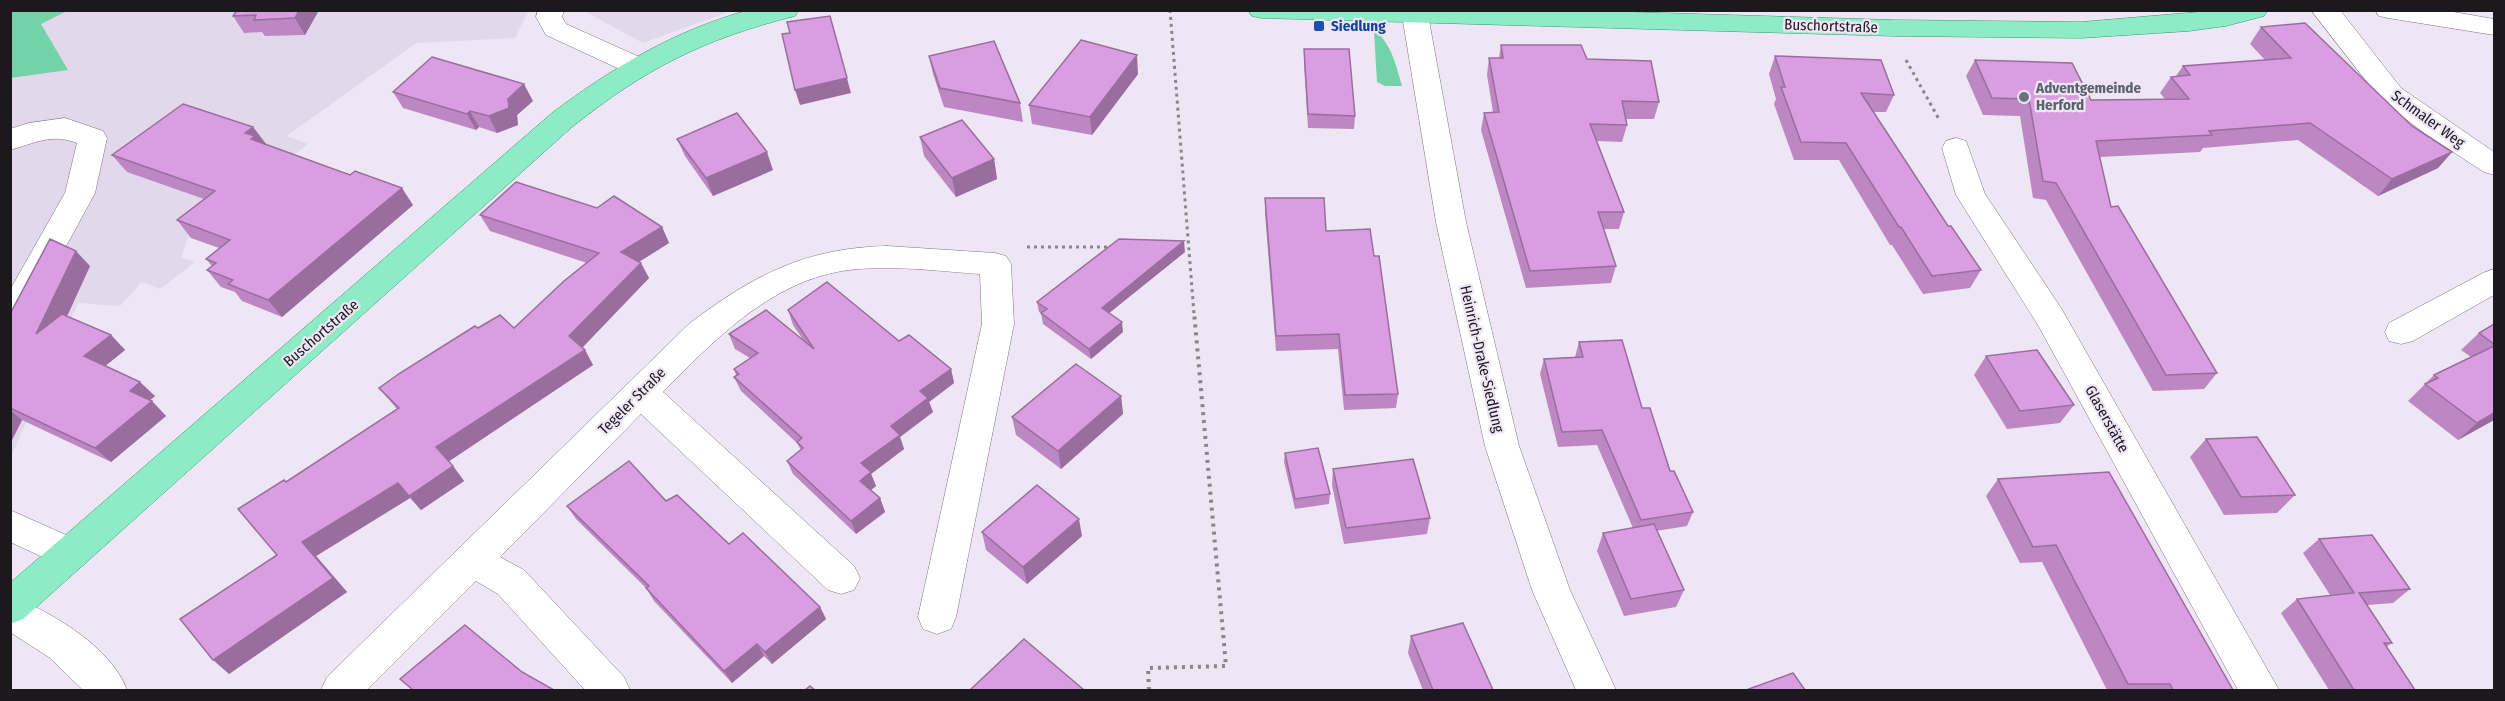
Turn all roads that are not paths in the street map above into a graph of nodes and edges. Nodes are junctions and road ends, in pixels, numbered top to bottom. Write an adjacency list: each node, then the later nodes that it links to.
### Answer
1 (551, 10): 9 (street)
2 (786, 10): 9 (main road, Buschortstraße)
3 (1261, 10): 7 (main road, Buschortstraße)
4 (2255, 10): 7 (main road, Buschortstraße)
5 (2324, 10): 10 (street, Schmaler Weg)
6 (2388, 10): 8 (street)
7 (1415, 15): 29 (street, Heinrich-Drake-Siedlung)
8 (2494, 27)
9 (636, 66): 20 (main road, Buschortstraße)
10 (2391, 94): 12 (street); 14 (street, Schmaler Weg)
11 (10, 140): 16 (street)
12 (2494, 140)
13 (1956, 148): 30 (street, Glaserstätte)
14 (2494, 165)
15 (2494, 281): 17 (street)
16 (10, 320)
17 (2401, 332)
18 (640, 392): 21 (street, Tegeler Straße); 22 (street); 25 (street, Tegeler Straße)
19 (10, 525): 20 (street)
20 (71, 554): 23 (main road, Buschortstraße)
21 (472, 560): 27 (street, Tegeler Straße); 28 (street)
22 (841, 578)
23 (10, 607)
24 (10, 613): 26 (street)
25 (937, 617)
26 (106, 690)
27 (341, 690)
28 (610, 690)
29 (1596, 690)
30 (2259, 690)

